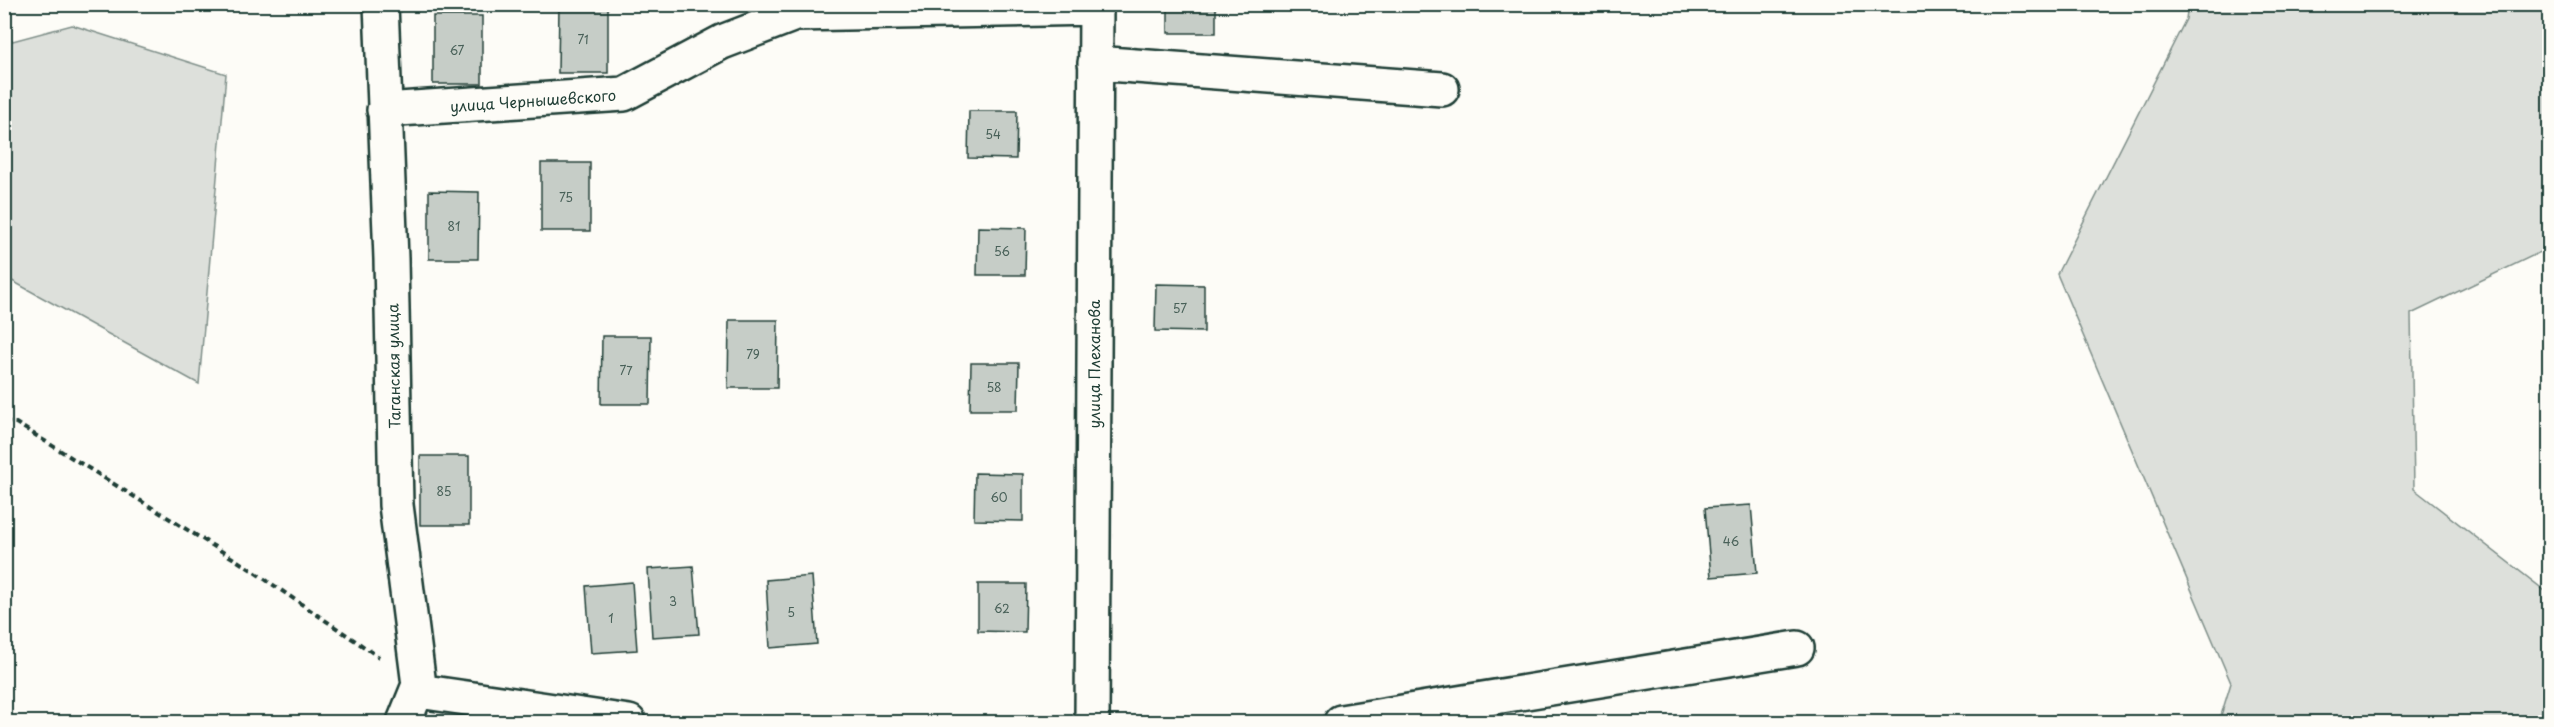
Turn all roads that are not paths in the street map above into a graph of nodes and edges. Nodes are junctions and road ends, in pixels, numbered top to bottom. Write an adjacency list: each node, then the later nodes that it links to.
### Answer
1 (381, 4): 5 (street, Таганская улица)
2 (1096, 6): 3 (street, улица Плеханова); 5 (street, улица Чернышевского)
3 (1095, 63): 4 (street); 10 (street, улица Плеханова)
4 (1442, 89)
5 (384, 110): 7 (street, Таганская улица)
6 (1797, 648): 11 (street)
7 (426, 689): 8 (street); 9 (street)
8 (404, 723)
9 (629, 723)
10 (1092, 723)
11 (1341, 723)

